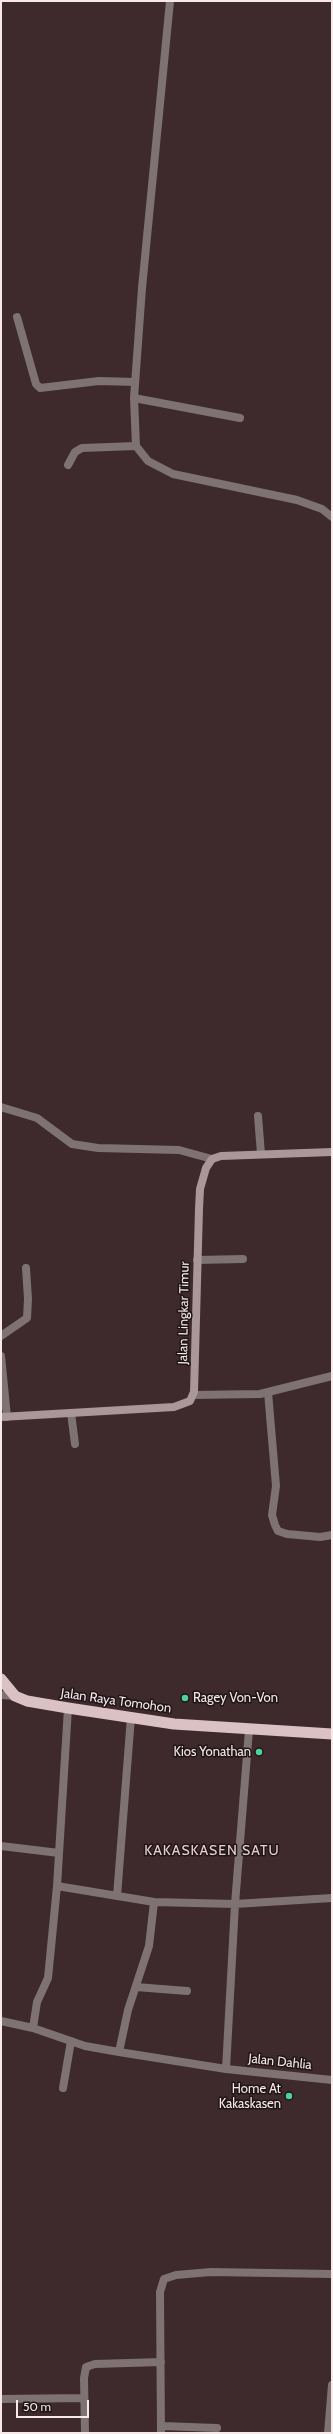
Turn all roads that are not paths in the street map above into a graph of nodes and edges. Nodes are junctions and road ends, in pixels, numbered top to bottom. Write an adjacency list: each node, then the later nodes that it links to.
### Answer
1 (170, 1): 3 (street)
2 (17, 317): 3 (street)
3 (136, 382): 4 (street)
4 (134, 398): 5 (street); 6 (street)
5 (240, 418)
6 (136, 446): 7 (street); 8 (street)
7 (68, 465)
8 (332, 517)
9 (1, 1107): 13 (street)
10 (258, 1116): 12 (street)
11 (332, 1152): 12 (main road)
12 (260, 1154): 13 (main road)
13 (212, 1159): 15 (main road, Jalan Lingkar Timur)
14 (243, 1259): 15 (street)
15 (197, 1260): 21 (main road, Jalan Lingkar Timur)
16 (26, 1268): 17 (street)
17 (1, 1336)
18 (1, 1356): 23 (street)
19 (332, 1376): 20 (street)
20 (268, 1392): 21 (street); 25 (street)
21 (193, 1395): 22 (main road)
22 (71, 1413): 23 (main road); 24 (street)
23 (4, 1417)
24 (75, 1444)
25 (332, 1535)
26 (1, 1679): 28 (highway)
27 (1, 1695): 28 (street)
28 (15, 1696): 29 (highway, Jalan Raya Tomohon)
29 (68, 1708): 30 (highway, Jalan Raya Tomohon); 34 (street)
30 (131, 1717): 31 (highway, Jalan Raya Tomohon); 36 (street)
31 (249, 1730): 32 (highway, Jalan Raya Tomohon); 39 (street)
32 (332, 1734)
33 (1, 1846): 34 (street)
34 (59, 1853): 35 (street)
35 (58, 1886): 36 (street); 43 (street)
36 (117, 1896): 38 (street)
37 (332, 1898): 39 (street)
38 (154, 1902): 39 (street); 40 (street)
39 (235, 1904): 46 (street)
40 (136, 1987): 41 (street); 45 (street)
41 (187, 1991)
42 (1, 2021): 43 (street, Jalan Dahlia)
43 (33, 2028): 44 (street, Jalan Dahlia)
44 (71, 2041): 45 (street, Jalan Dahlia); 48 (street)
45 (119, 2052): 46 (street, Jalan Dahlia)
46 (226, 2069): 47 (street, Jalan Dahlia)
47 (332, 2080)
48 (63, 2088)
49 (332, 2274): 50 (street)
50 (161, 2362): 52 (street); 55 (street)
51 (332, 2386): 57 (street)
52 (84, 2398): 53 (street); 56 (street)
53 (1, 2399)
54 (216, 2428): 55 (street)
55 (162, 2429)
56 (85, 2433)
57 (328, 2433)

